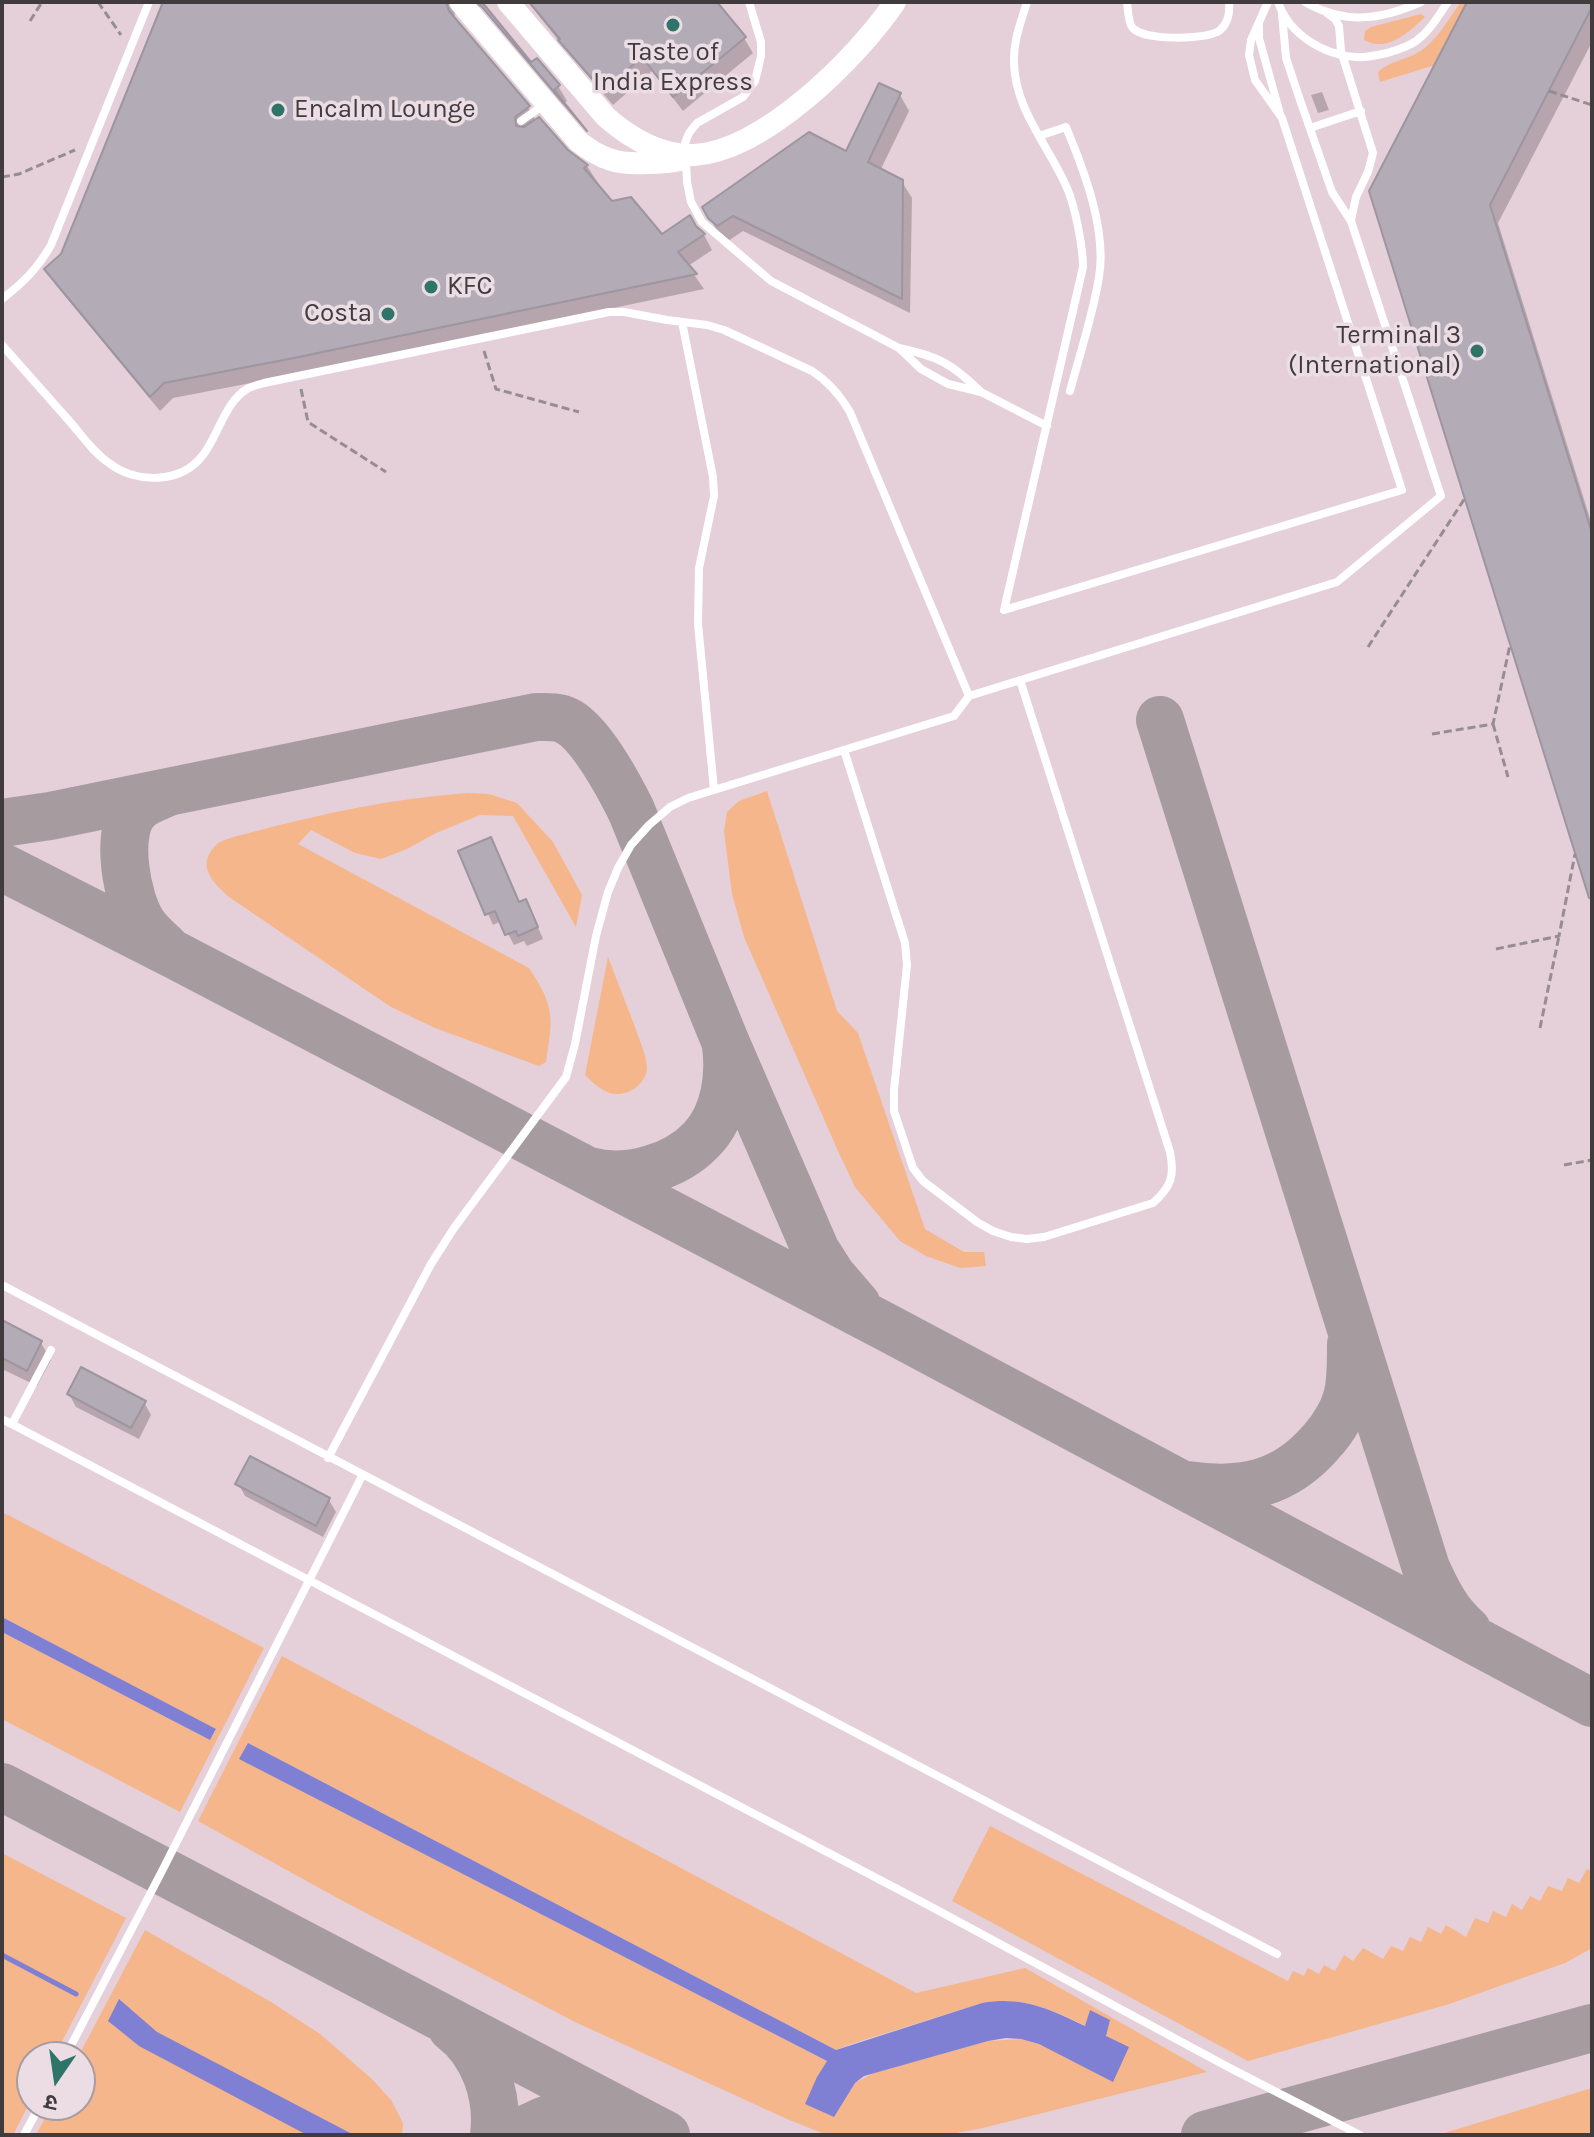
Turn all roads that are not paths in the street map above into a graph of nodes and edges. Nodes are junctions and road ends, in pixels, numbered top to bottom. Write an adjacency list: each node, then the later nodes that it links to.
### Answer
1 (149, 2): 28 (lane)
2 (460, 2): 18 (main road)
3 (508, 2): 24 (main road)
4 (749, 2): 31 (lane)
5 (1027, 2): 23 (lane)
6 (1127, 2): 7 (lane)
7 (1229, 2)
8 (1268, 2): 16 (lane)
9 (1278, 2): 15 (lane)
10 (1305, 2): 14 (lane)
11 (1421, 2): 14 (lane)
12 (1448, 2): 17 (lane)
13 (891, 8): 24 (main road)
14 (1327, 13): 17 (lane)
15 (1282, 14): 17 (lane); 22 (lane)
16 (1260, 19): 20 (lane); 20 (lane)
17 (1343, 55): 19 (lane)
18 (546, 103): 21 (lane); 24 (main road)
19 (1361, 111): 22 (lane); 27 (lane)
20 (1282, 118): 34 (lane)
21 (521, 121)
22 (1310, 128): 27 (lane)
23 (1039, 136): 25 (lane); 26 (lane)
24 (708, 153)
25 (1087, 186): 26 (lane); 32 (lane)
26 (1068, 190): 34 (lane)
27 (1351, 221): 35 (lane)
28 (2, 299)
29 (682, 322): 30 (lane); 36 (lane); 38 (lane)
30 (2, 345)
31 (899, 348): 33 (lane); 33 (lane)
32 (1070, 391)
33 (981, 392): 34 (lane)
34 (1047, 426)
35 (1020, 680): 36 (lane); 37 (lane)
36 (969, 696): 37 (lane)
37 (844, 750): 38 (lane)
38 (714, 790): 43 (lane)
39 (2, 1285): 43 (lane)
40 (51, 1350): 42 (lane)
41 (2, 1419): 42 (lane)
42 (12, 1424): 45 (lane)
43 (328, 1458): 44 (lane)
44 (362, 1476): 45 (lane); 46 (lane)
45 (310, 1581): 47 (lane); 48 (lane)
46 (1277, 1954)
47 (73, 2041)
48 (1360, 2135)

